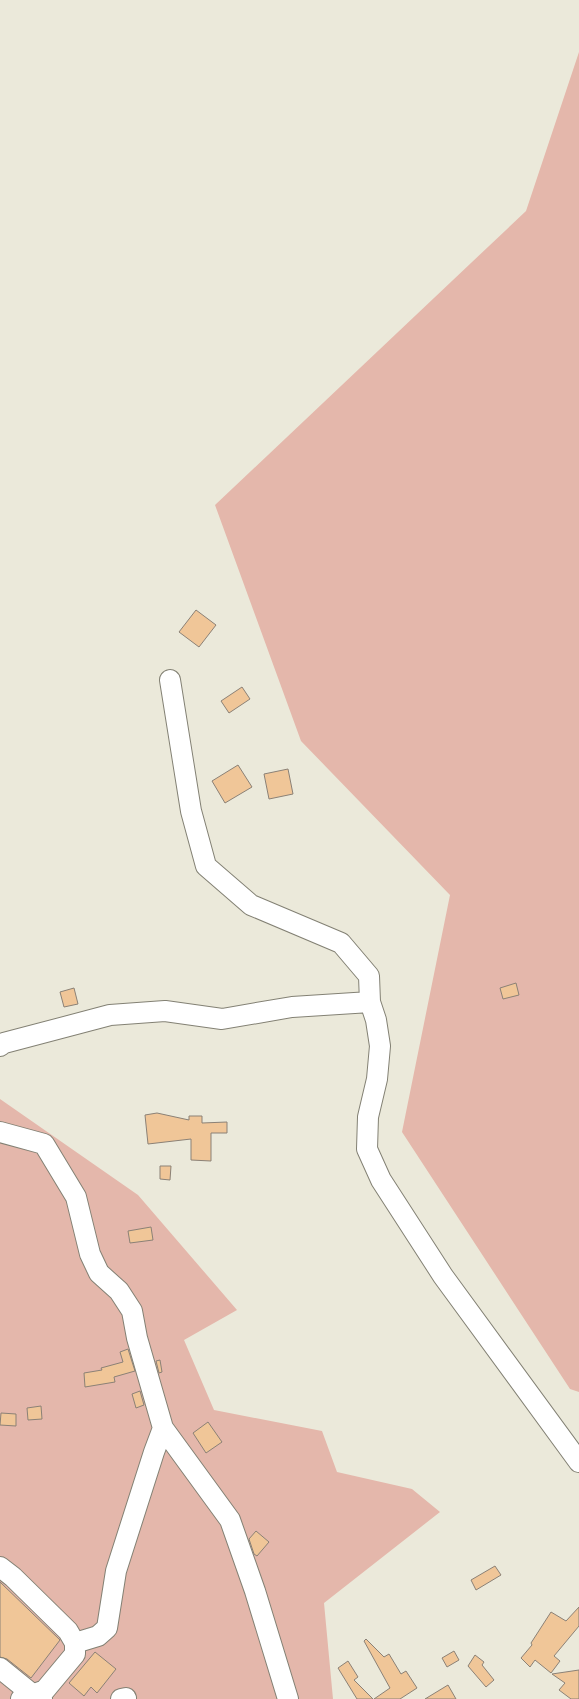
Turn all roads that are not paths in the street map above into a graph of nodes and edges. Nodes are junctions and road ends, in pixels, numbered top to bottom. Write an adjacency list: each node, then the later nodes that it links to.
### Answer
1 (170, 680): 2 (street)
2 (370, 1002): 3 (street); 6 (street)
3 (0, 1046)
4 (0, 1132): 5 (street)
5 (164, 1428): 8 (street); 13 (street)
6 (579, 1462)
7 (0, 1567): 8 (street)
8 (75, 1643): 10 (street)
9 (0, 1668): 10 (street)
10 (32, 1697)
11 (121, 1699): 12 (street)
12 (126, 1699)
13 (288, 1699)

